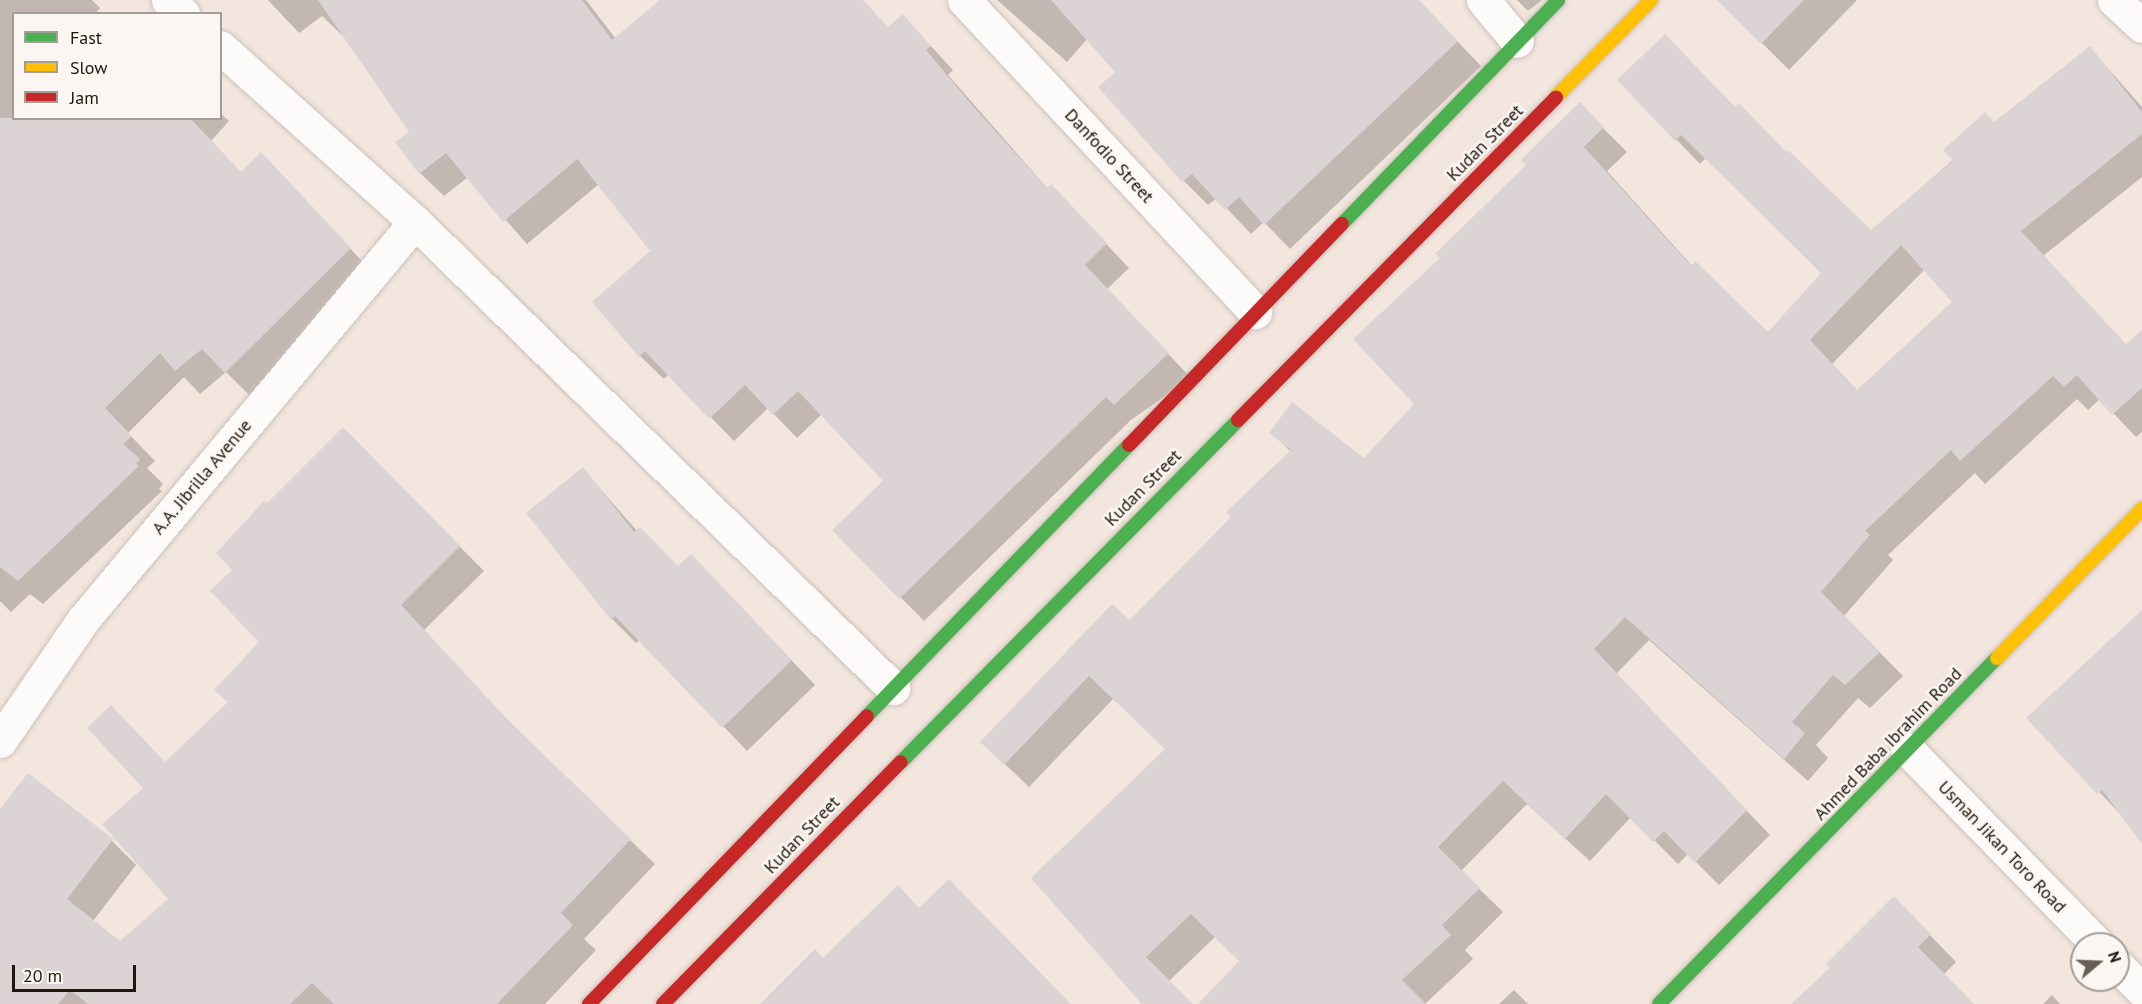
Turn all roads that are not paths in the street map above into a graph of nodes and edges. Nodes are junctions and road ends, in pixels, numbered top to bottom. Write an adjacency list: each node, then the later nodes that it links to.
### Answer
1 (168, 0): 7 (street)
2 (964, 0): 12 (street, Danfodio Street)
3 (1484, 0): 9 (street)
4 (1558, 0): 9 (street)
5 (1651, 0): 21 (street, Kudan Street)
6 (2114, 0): 8 (street)
7 (181, 12)
8 (2142, 26)
9 (1517, 41): 12 (street)
10 (222, 49): 11 (street)
11 (415, 222): 14 (street); 15 (street, A.A. Jibrilla Avenue)
12 (1255, 312): 14 (street)
13 (2142, 509): 16 (street, Ahmed Baba Ibrahim Road)
14 (893, 688): 20 (street)
15 (0, 741)
16 (1907, 749): 17 (street, Usman Jikan Toro Road); 22 (street, Ahmed Baba Ibrahim Road)
17 (2085, 932)
18 (2130, 978): 19 (street)
19 (2142, 990)
20 (589, 1004)
21 (663, 1004)
22 (1659, 1004)

